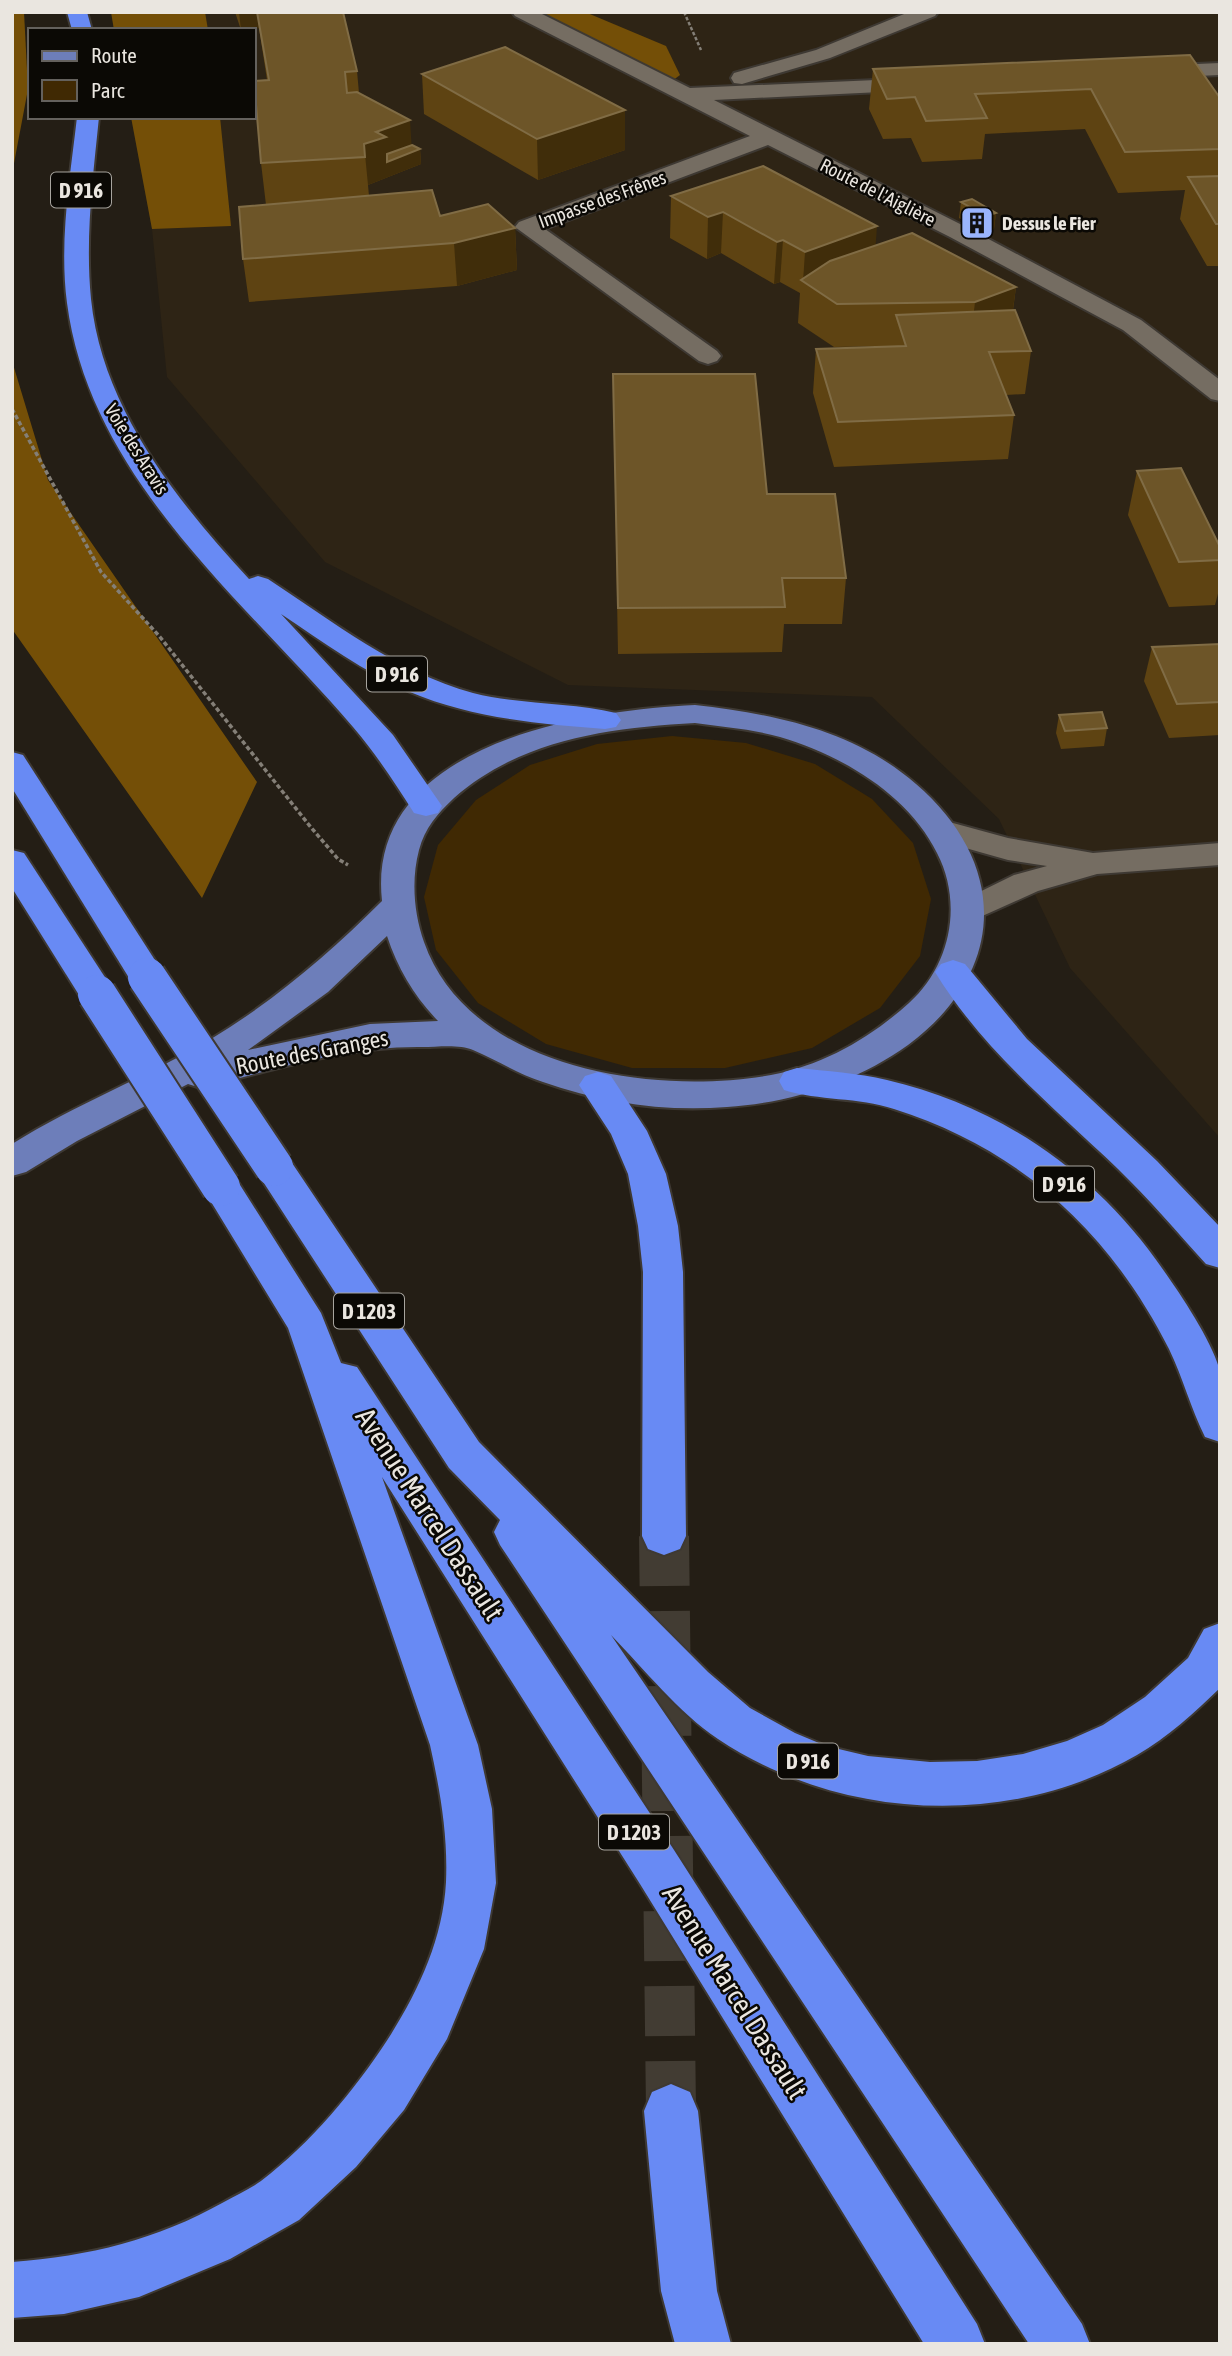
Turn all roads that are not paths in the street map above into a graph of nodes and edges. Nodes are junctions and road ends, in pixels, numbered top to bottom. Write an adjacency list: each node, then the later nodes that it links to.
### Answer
1 (522, 12): 6 (street, Route de l'Aiglière)
2 (928, 12): 6 (street)
3 (1220, 69): 4 (street)
4 (1124, 74)
5 (946, 82): 6 (street)
6 (686, 95): 8 (street, Route de l'Aiglière)
7 (88, 119): 11 (highway, Voie des Aravis / D 916)
8 (768, 137): 9 (street, Impasse des Frênes); 10 (street, Route de l'Aiglière)
9 (708, 356)
10 (1220, 393)
11 (217, 558): 12 (highway, D 916); 14 (highway, D 916)
12 (605, 720): 14 (main road); 15 (main road)
13 (12, 762): 30 (highway, D 1203, bridge)
14 (426, 806): 19 (main road)
15 (942, 831): 18 (street); 20 (main road)
16 (1220, 854): 18 (street)
17 (12, 861): 28 (highway, D 1203, bridge)
18 (1096, 863): 20 (street)
19 (397, 901): 22 (main road); 25 (main road, Route des Granges)
20 (969, 911): 21 (main road)
21 (953, 972): 23 (main road); 27 (highway)
22 (478, 1036): 24 (main road); 25 (main road, Route des Granges)
23 (797, 1082): 24 (main road); 29 (highway, D 916)
24 (598, 1085): 31 (highway)
25 (148, 1089): 26 (main road, Route des Granges)
26 (12, 1162)
27 (1220, 1253)
28 (307, 1324): 34 (highway); 36 (highway, Avenue Marcel Dassault / D 1203)
29 (1220, 1425)
30 (464, 1455): 32 (highway, D 916); 37 (highway, D 1203)
31 (664, 1536)
32 (1220, 1643)
33 (671, 2111): 35 (highway)
34 (12, 2290)
35 (703, 2344)
36 (957, 2344)
37 (1062, 2344)

